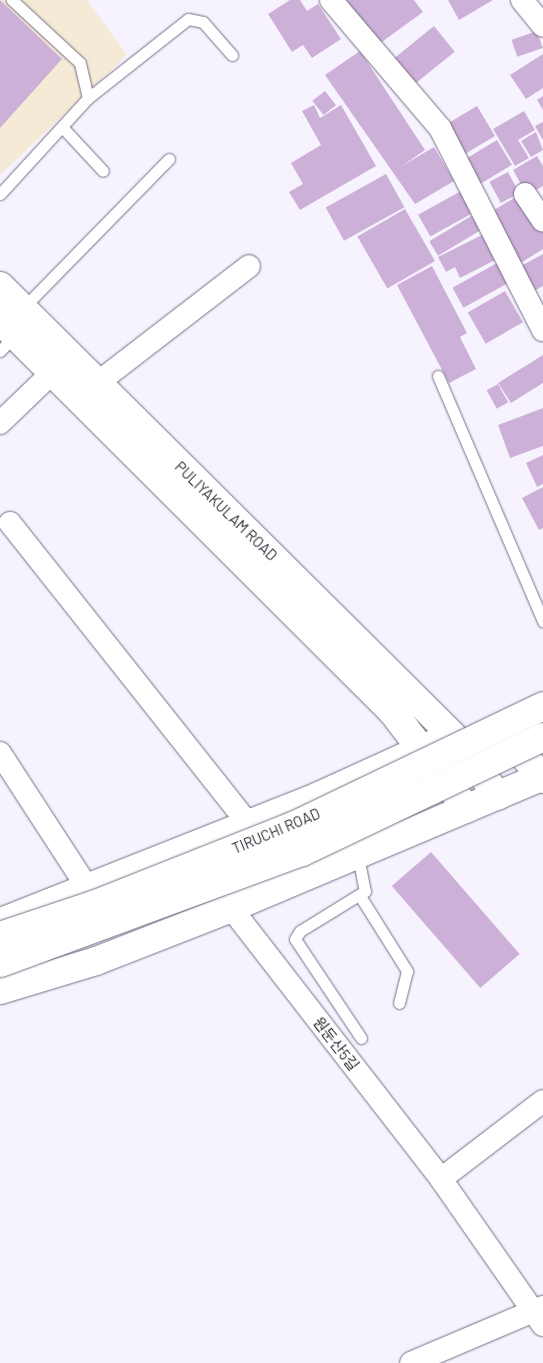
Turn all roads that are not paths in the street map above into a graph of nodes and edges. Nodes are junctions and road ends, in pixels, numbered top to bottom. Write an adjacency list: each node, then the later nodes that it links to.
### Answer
1 (12, 0): 6 (lane)
2 (332, 0): 16 (street)
3 (522, 0): 4 (street)
4 (543, 26)
5 (232, 55): 6 (lane)
6 (88, 98): 7 (lane)
7 (64, 128): 9 (lane); 10 (lane)
8 (169, 159): 15 (lane)
9 (103, 171)
10 (0, 194)
11 (525, 194): 12 (street)
12 (543, 221)
13 (249, 266): 19 (street)
14 (0, 286): 15 (main road, PULIYAKULAM ROAD)
15 (14, 327): 17 (main road, PULIYAKULAM ROAD); 19 (main road, PULIYAKULAM ROAD)
16 (543, 330)
17 (52, 373): 20 (street); 29 (main road, PULIYAKULAM ROAD)
18 (438, 376): 22 (lane)
19 (96, 384): 26 (main road, PULIYAKULAM ROAD)
20 (0, 423)
21 (10, 523): 34 (street)
22 (543, 621)
23 (543, 692): 25 (main road)
24 (543, 706): 40 (main road, TIRUCHI ROAD, bridge)
25 (502, 714): 26 (main road); 28 (main road); 31 (main road)
26 (452, 735): 29 (main road); 32 (main road, PULIYAKULAM ROAD)
27 (543, 737): 41 (main road, TIRUCHI ROAD, bridge)
28 (543, 747)
29 (421, 750): 33 (main road, PULIYAKULAM ROAD); 34 (main road)
30 (0, 754): 36 (street)
31 (542, 777): 32 (main road)
32 (498, 796): 33 (main road)
33 (467, 809): 35 (main road)
34 (249, 825): 36 (main road)
35 (358, 856): 37 (lane); 38 (main road)
36 (89, 890): 39 (main road)
37 (360, 896): 43 (lane); 44 (lane)
38 (231, 908): 42 (main road); 46 (street, 원둔산5길)
39 (0, 923)
40 (0, 936)
41 (0, 963)
42 (0, 990)
43 (399, 1003)
44 (361, 1038)
45 (543, 1100): 46 (street)
46 (441, 1179): 47 (street, 원둔산5길)
47 (540, 1315): 48 (street)
48 (411, 1363)

